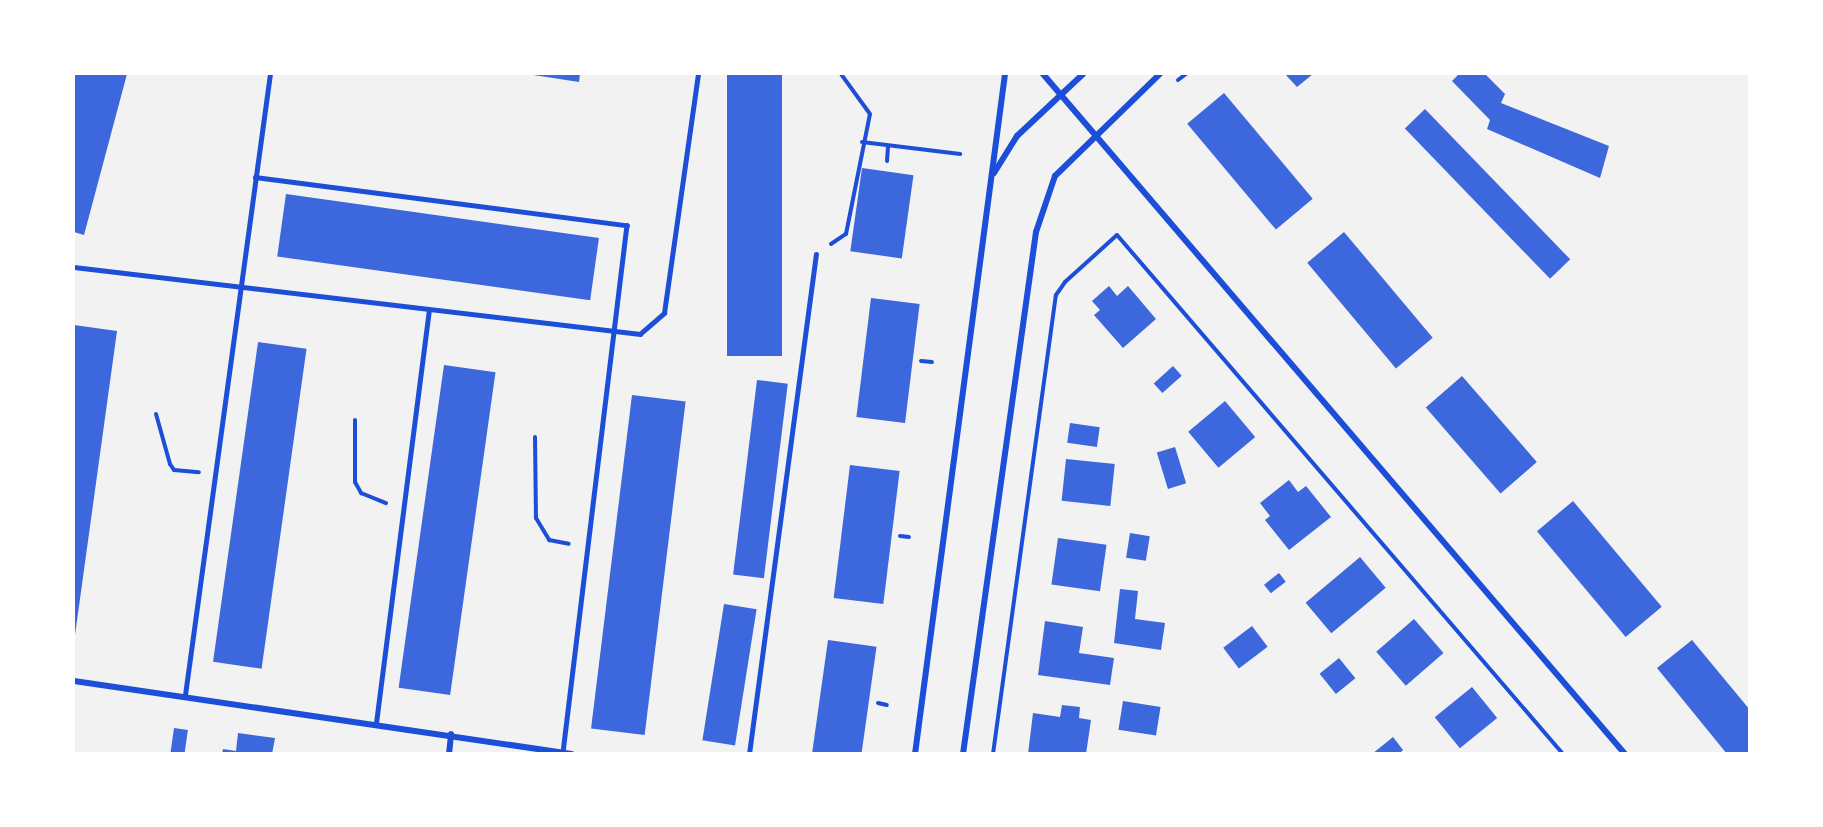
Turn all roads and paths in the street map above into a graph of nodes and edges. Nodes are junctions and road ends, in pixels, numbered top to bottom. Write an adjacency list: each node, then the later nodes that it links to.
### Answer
1 (270, 74): 15 (lane)
2 (698, 74): 20 (lane)
3 (841, 74): 10 (path)
4 (1005, 74): 14 (street)
5 (1043, 74): 8 (street)
6 (1083, 74): 8 (street)
7 (1160, 74): 9 (street)
8 (1060, 93): 9 (street); 14 (street)
9 (1096, 134): 42 (street); 45 (street)
10 (862, 142): 11 (path); 16 (path)
11 (888, 146): 12 (path); 13 (path)
12 (960, 154)
13 (887, 161)
14 (992, 176): 41 (street)
15 (255, 177): 18 (lane); 20 (lane)
16 (816, 254): 40 (lane)
17 (74, 267): 18 (lane)
18 (239, 287): 19 (lane); 26 (lane)
19 (429, 311): 20 (lane); 27 (lane)
20 (614, 333): 30 (lane)
21 (921, 362): 22 (path)
22 (932, 362)
23 (156, 414): 26 (path)
24 (355, 420): 27 (path)
25 (535, 437): 30 (path)
26 (214, 473): 32 (lane)
27 (404, 506): 35 (lane)
28 (900, 536): 29 (path)
29 (909, 537)
30 (588, 546): 37 (lane)
31 (74, 681): 32 (street)
32 (185, 695): 35 (street)
33 (878, 704): 34 (path)
34 (887, 705)
35 (376, 723): 36 (street)
36 (451, 734): 37 (street); 38 (street)
37 (563, 752): 39 (street)
38 (449, 753)
39 (572, 753)
40 (749, 753)
41 (915, 753)
42 (963, 753)
43 (993, 753): 44 (path)
44 (1563, 753)
45 (1625, 753)

